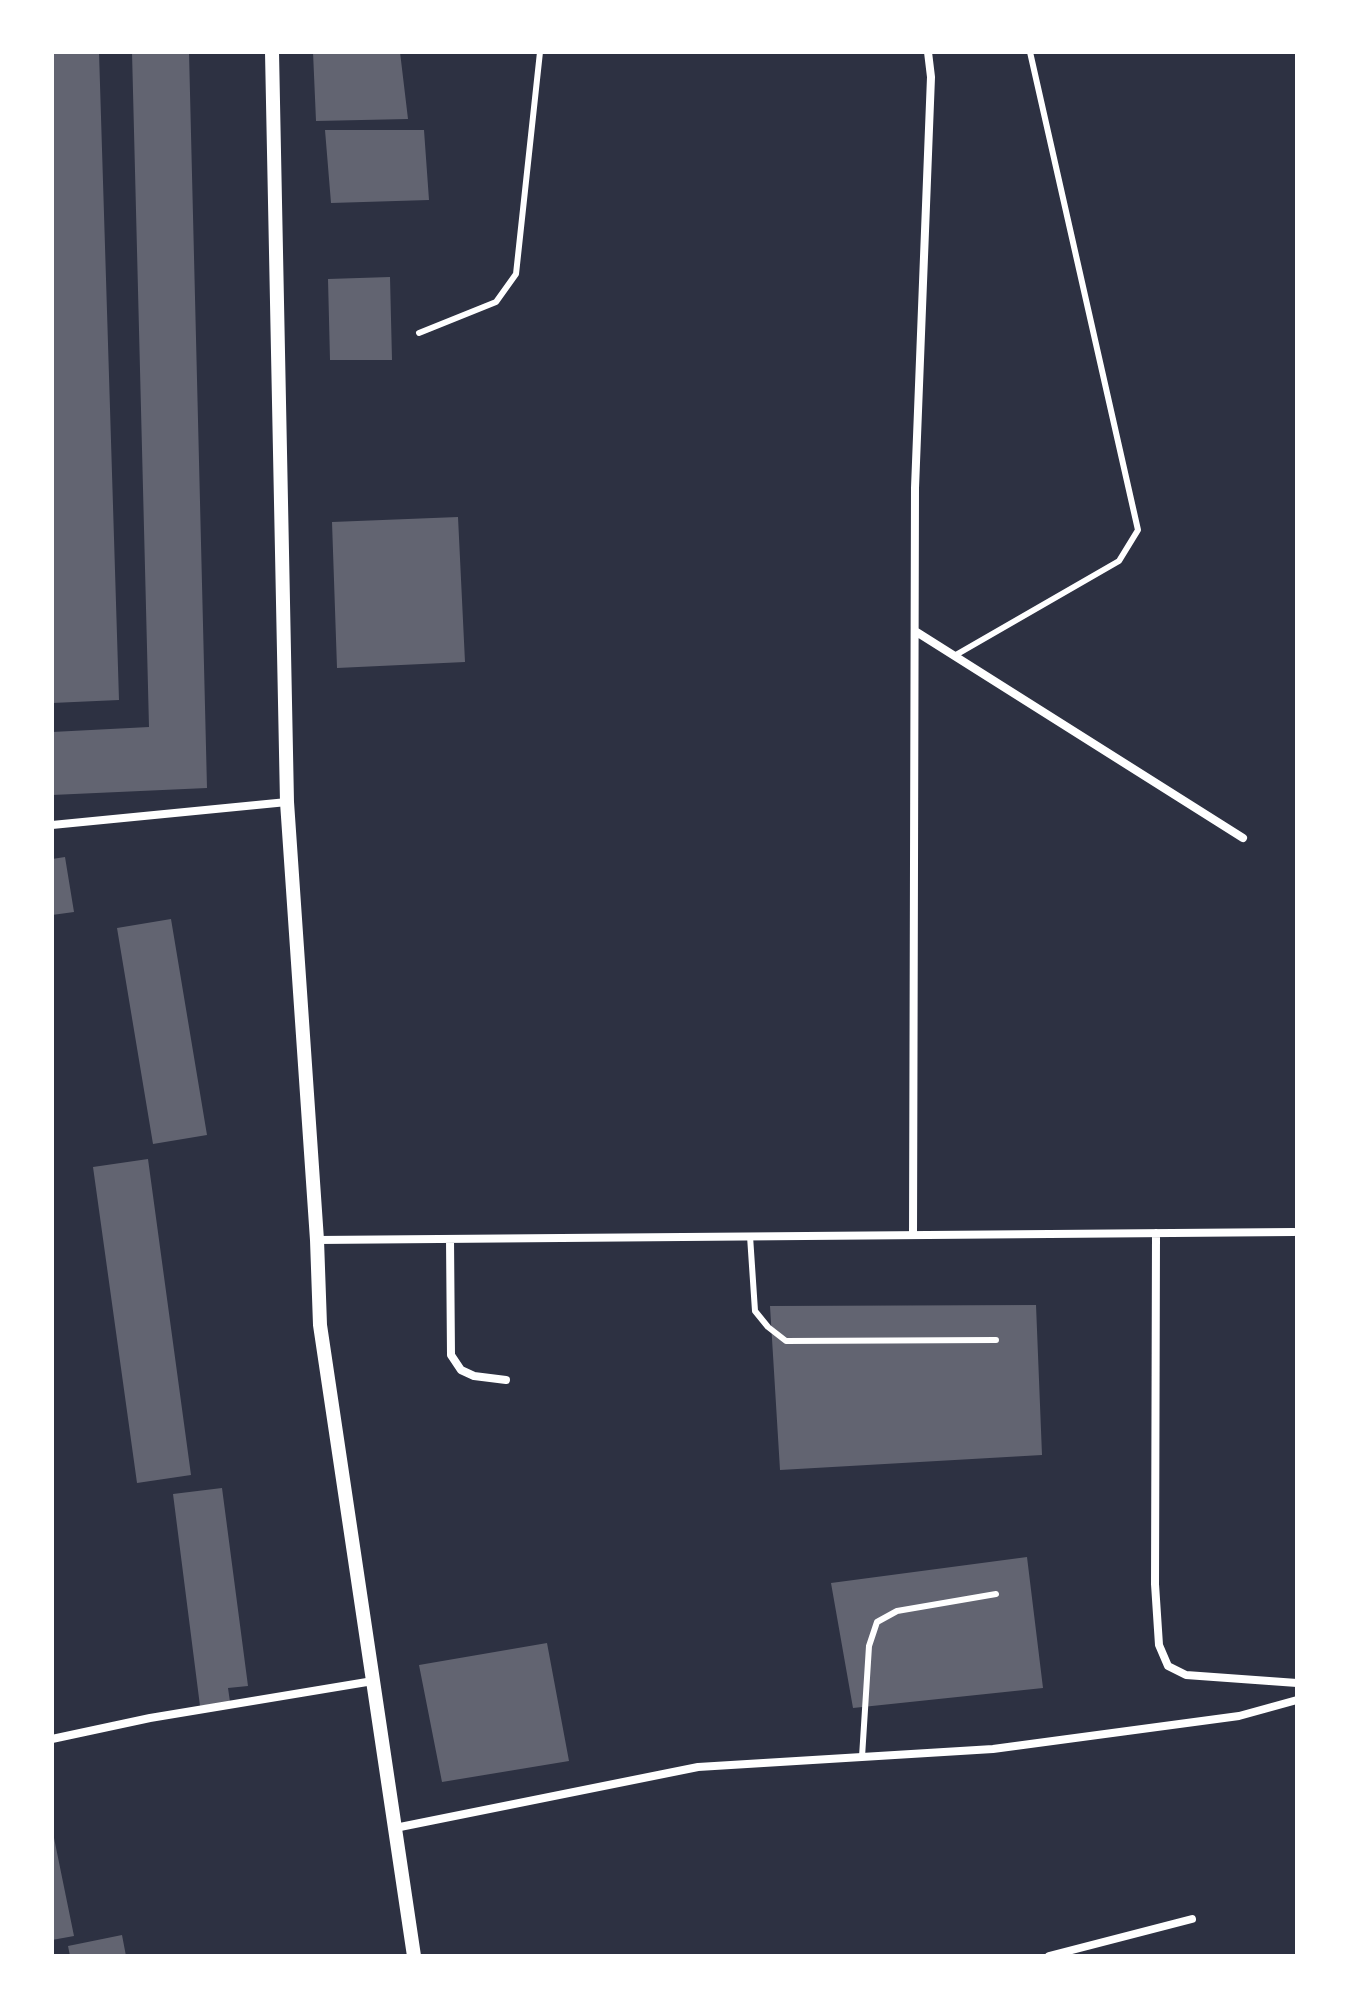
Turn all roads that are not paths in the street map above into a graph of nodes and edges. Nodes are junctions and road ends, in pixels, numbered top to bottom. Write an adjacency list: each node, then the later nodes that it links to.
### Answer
1 (272, 52): 8 (street)
2 (540, 52): 5 (lane)
3 (928, 52): 6 (street)
4 (1030, 52): 7 (lane)
5 (419, 333)
6 (915, 631): 7 (street); 13 (street)
7 (953, 656): 10 (street)
8 (287, 802): 9 (street); 16 (street)
9 (52, 825)
10 (1243, 838)
11 (1294, 1232): 12 (street)
12 (1156, 1233): 13 (street); 21 (street)
13 (913, 1235): 14 (street)
14 (750, 1236): 15 (street); 17 (lane)
15 (450, 1239): 16 (street); 18 (street)
16 (317, 1240): 20 (street)
17 (996, 1340)
18 (506, 1380)
19 (996, 1594): 24 (lane)
20 (373, 1681): 23 (street); 25 (street)
21 (1297, 1683)
22 (1297, 1700): 24 (street)
23 (52, 1739)
24 (862, 1757): 25 (street)
25 (395, 1828): 27 (street)
26 (1192, 1919): 28 (street)
27 (414, 1956)
28 (1049, 1956)

